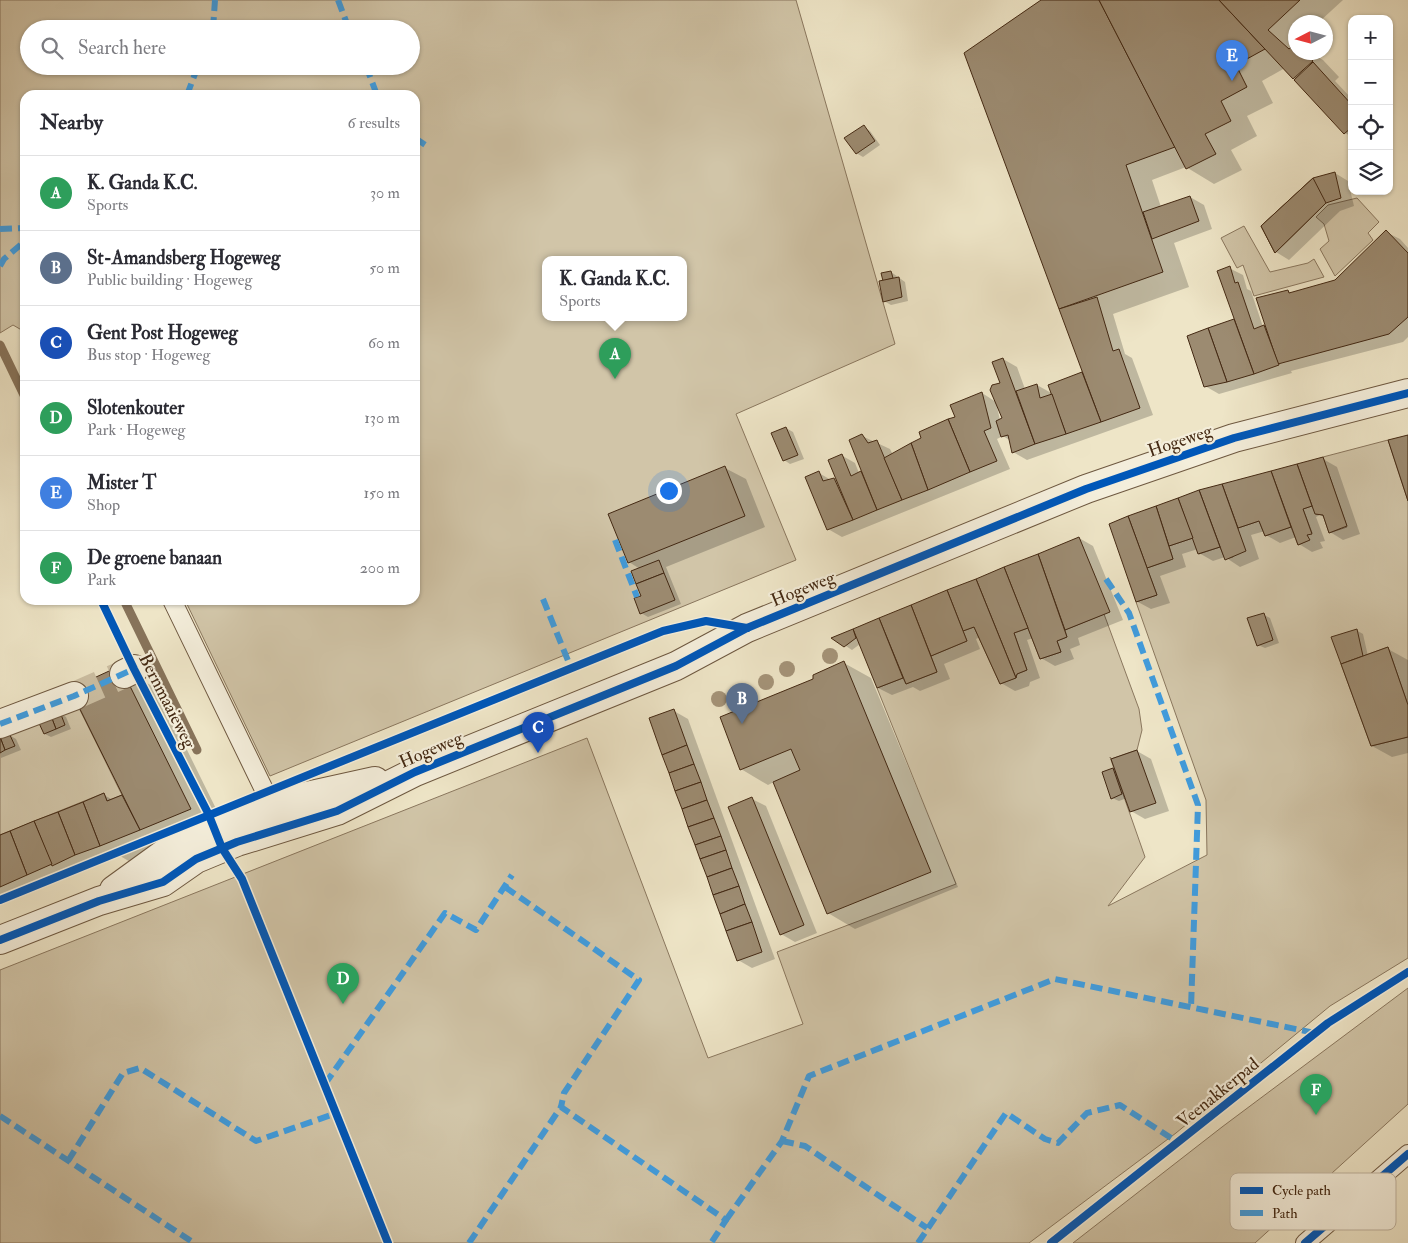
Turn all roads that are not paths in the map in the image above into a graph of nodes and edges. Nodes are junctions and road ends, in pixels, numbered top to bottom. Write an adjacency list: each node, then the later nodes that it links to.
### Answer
1 (1408, 393): 5 (street, Hogeweg)
2 (174, 605): 6 (lane)
3 (74, 696): 4 (street)
4 (0, 724)
5 (414, 772): 6 (street, Hogeweg); 7 (street, Hogeweg)
6 (271, 804): 7 (lane); 8 (street, Hogeweg)
7 (269, 831): 8 (street, Hogeweg)
8 (99, 901): 9 (street, Hogeweg)
9 (0, 940)
10 (1408, 1154): 11 (lane)
11 (1386, 1173)
12 (1321, 1230): 13 (lane)
13 (1306, 1243)

